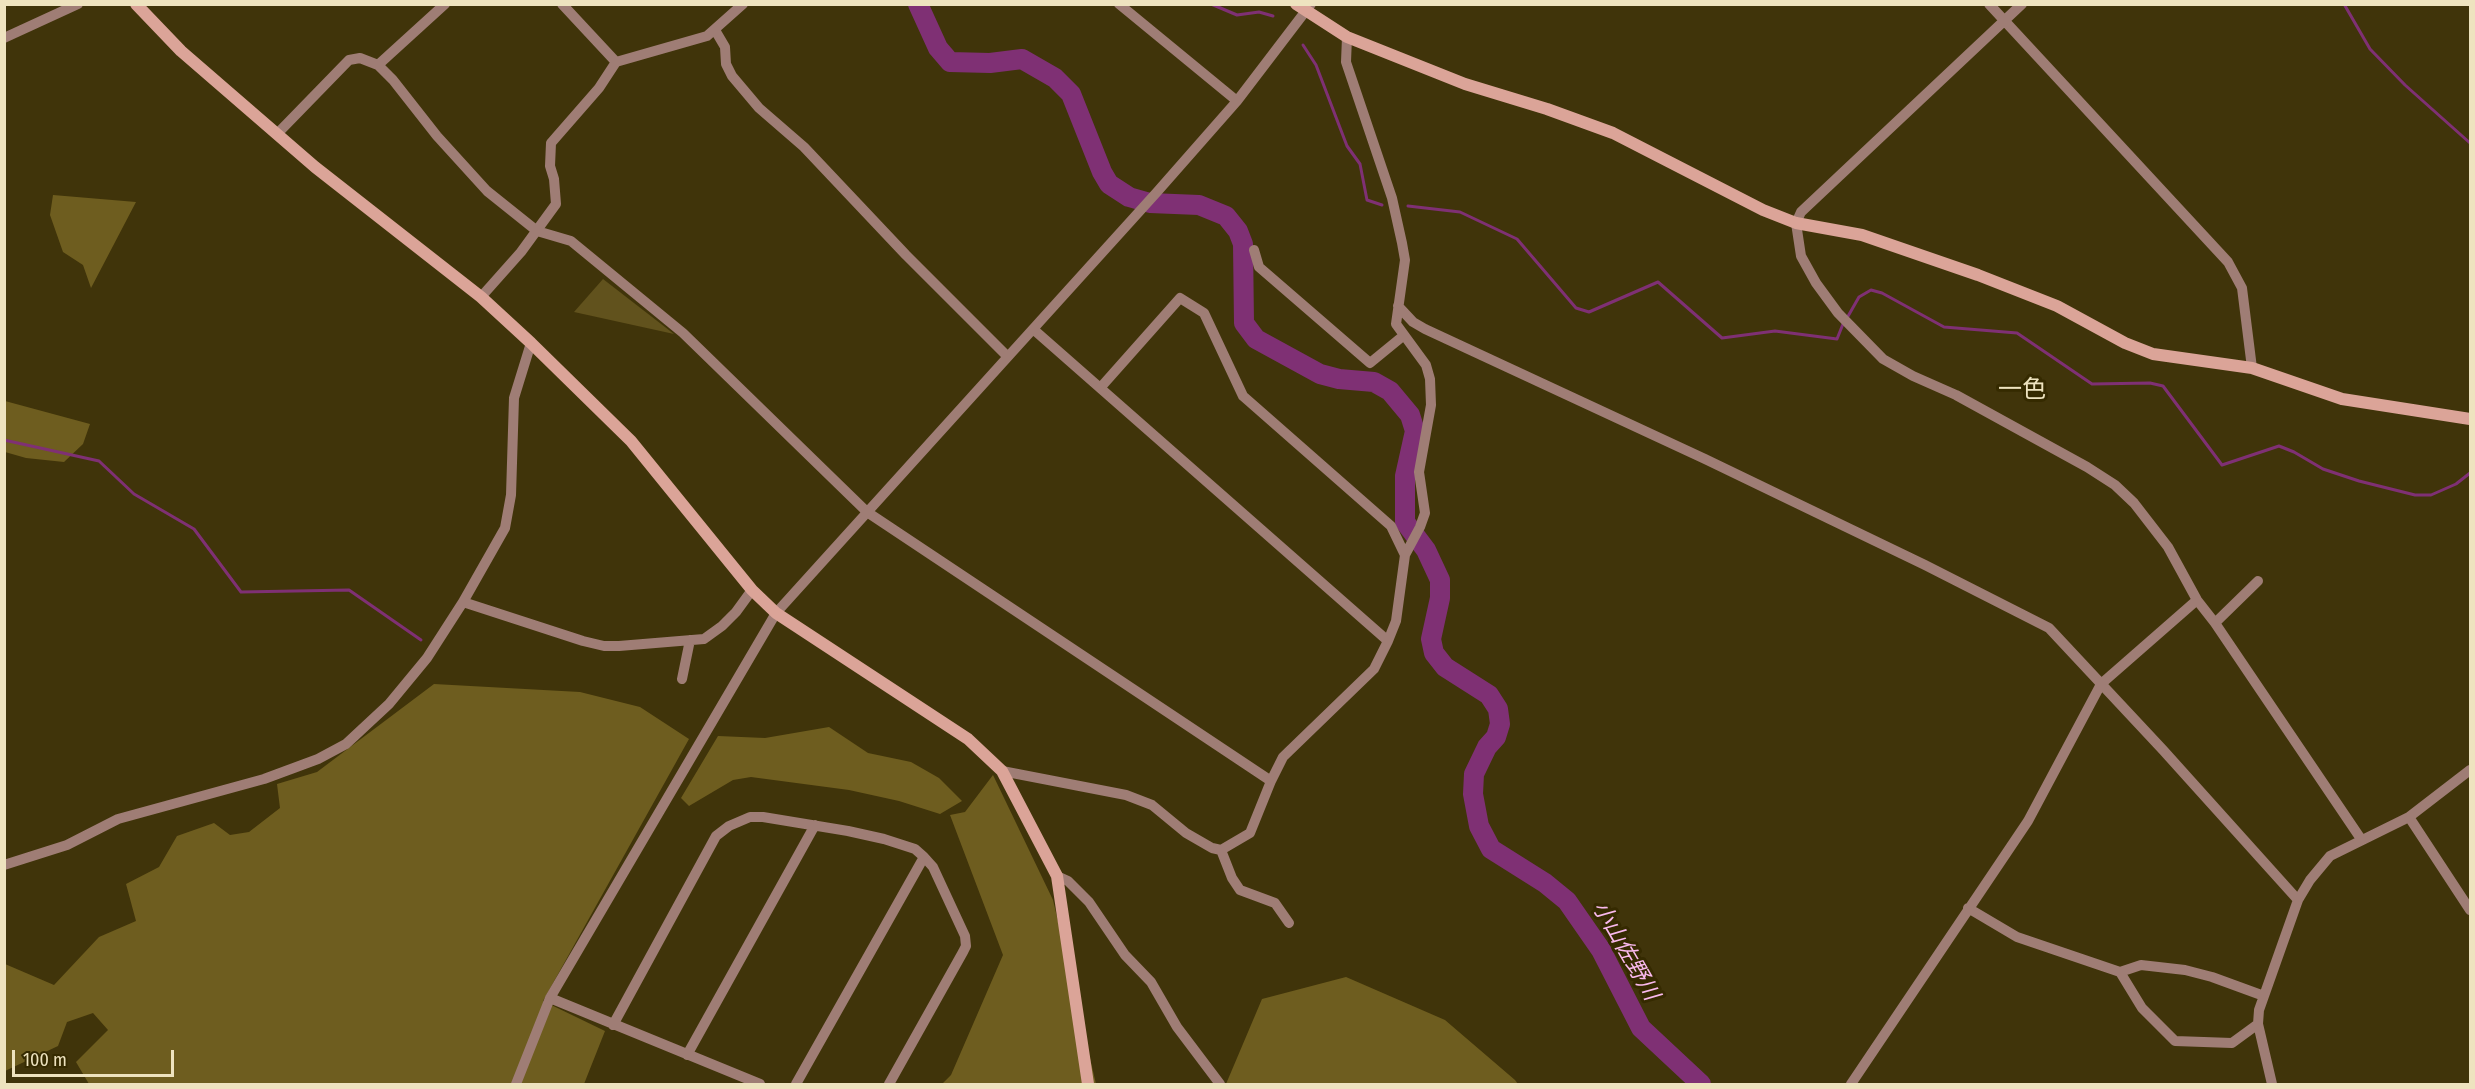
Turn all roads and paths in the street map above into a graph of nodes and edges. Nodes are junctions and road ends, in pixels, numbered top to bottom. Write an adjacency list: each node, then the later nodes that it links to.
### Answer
1 (78, 4): 13 (street)
2 (136, 4): 17 (street)
3 (445, 4): 15 (street)
4 (562, 4): 14 (street)
5 (744, 4): 11 (street)
6 (1119, 4): 16 (street)
7 (1989, 4): 10 (street)
8 (2022, 4): 10 (street)
9 (1304, 7): 12 (street); 16 (street)
10 (2005, 20): 18 (street); 27 (street)
11 (715, 30): 14 (street); 26 (street)
12 (1347, 37): 18 (street); 22 (street)
13 (4, 38)
14 (616, 62): 19 (street)
15 (378, 65): 17 (street); 19 (street)
16 (1237, 100): 23 (street)
17 (277, 134): 21 (street)
18 (1796, 223): 27 (street); 34 (street)
19 (537, 231): 21 (street); 30 (street)
20 (1254, 250): 24 (street)
21 (481, 297): 25 (street)
22 (1398, 306): 24 (street); 41 (street)
23 (1033, 329): 26 (street); 28 (street)
24 (1403, 336): 31 (street)
25 (531, 343): 33 (street); 35 (street)
26 (1007, 356): 30 (street)
27 (2252, 368): 29 (street)
28 (1101, 387): 31 (street); 39 (street)
29 (2470, 419)
30 (867, 513): 36 (street); 44 (street)
31 (1407, 552): 39 (street)
32 (2258, 581): 37 (street)
33 (752, 590): 36 (street); 38 (street)
34 (2197, 600): 37 (street); 41 (street)
35 (463, 602): 38 (street); 50 (street)
36 (776, 613): 43 (street); 58 (street)
37 (2215, 623): 47 (street)
38 (690, 640): 40 (street)
39 (1388, 641): 44 (street)
40 (682, 680)
41 (2101, 684): 52 (street); 53 (street)
42 (2470, 770): 45 (street)
43 (1002, 771): 48 (street); 51 (street)
44 (1271, 781): 48 (street)
45 (2409, 817): 47 (street); 54 (street)
46 (815, 825): 49 (street); 60 (street); 61 (street)
47 (2361, 839): 52 (street)
48 (1221, 850): 55 (street)
49 (924, 857): 64 (street); 65 (street)
50 (4, 865)
51 (1057, 876): 66 (street); 67 (street)
52 (2298, 900): 57 (street)
53 (1968, 908): 56 (street); 68 (street)
54 (2470, 910)
55 (1289, 923)
56 (2120, 972): 57 (street); 59 (street)
57 (2264, 996): 59 (street)
58 (550, 998): 60 (street); 62 (street)
59 (2258, 1024): 69 (street)
60 (613, 1025): 61 (street)
61 (687, 1055): 63 (street)
62 (516, 1084)
63 (759, 1084)
64 (796, 1084)
65 (889, 1084)
66 (1088, 1084)
67 (1220, 1084)
68 (1851, 1084)
69 (2272, 1084)

